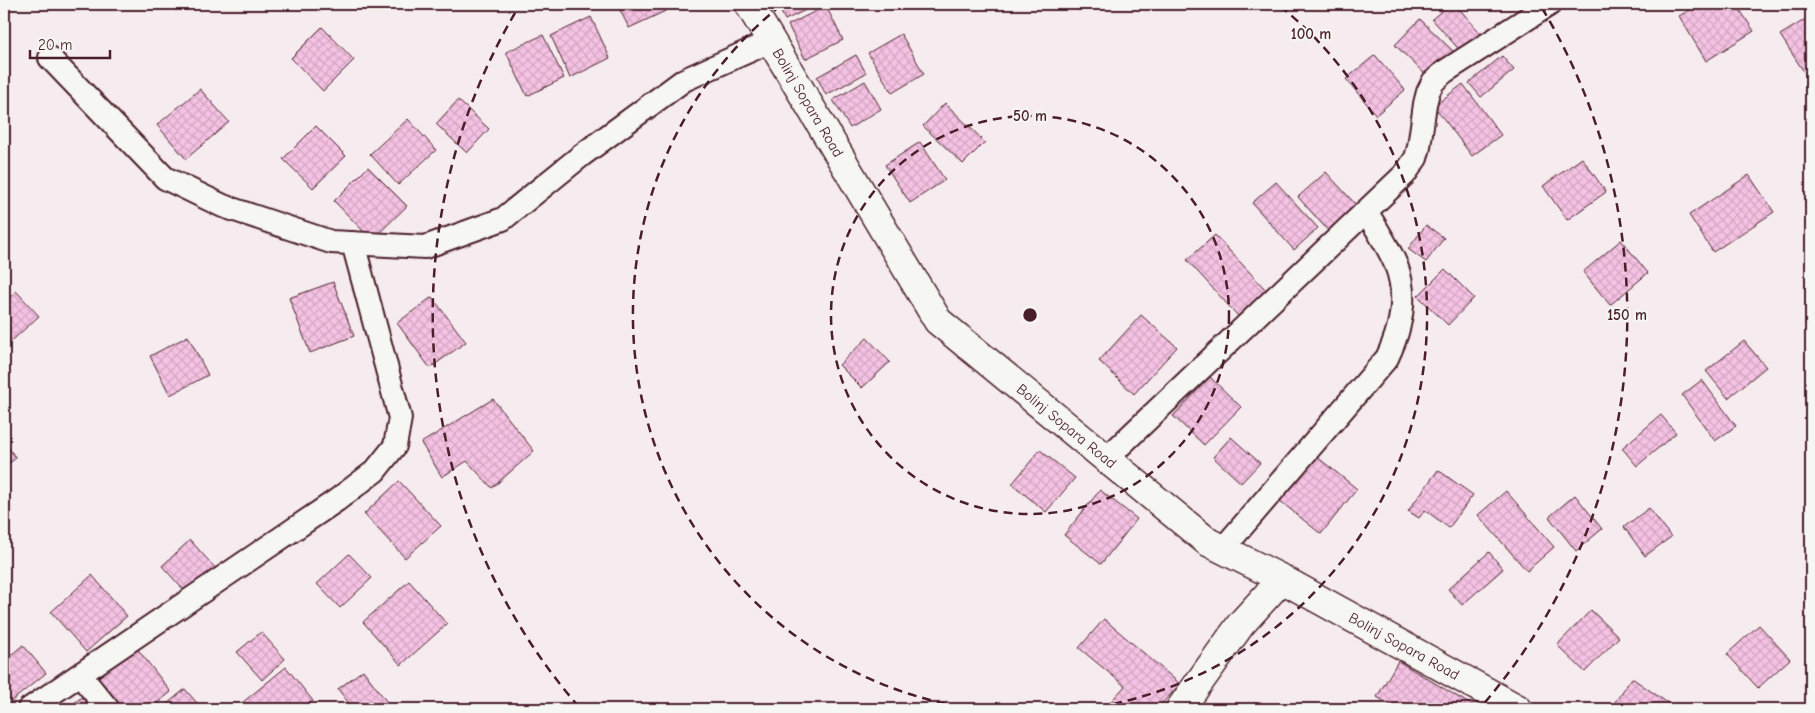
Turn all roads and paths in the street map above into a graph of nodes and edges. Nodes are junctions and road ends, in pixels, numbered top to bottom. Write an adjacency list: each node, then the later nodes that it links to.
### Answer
1 (749, 4): 3 (main road, Bolinj Sopara Road)
2 (1550, 4): 5 (street)
3 (771, 40): 6 (street); 7 (main road, Bolinj Sopara Road)
4 (50, 58): 6 (street)
5 (1366, 211): 7 (street); 8 (street)
6 (353, 243): 10 (street)
7 (1106, 459): 8 (main road, Bolinj Sopara Road)
8 (1222, 550): 9 (main road, Bolinj Sopara Road)
9 (1282, 579): 13 (main road); 14 (main road, Bolinj Sopara Road)
10 (80, 675): 11 (street); 12 (street)
11 (30, 709)
12 (108, 709)
13 (1180, 709)
14 (1518, 709)

